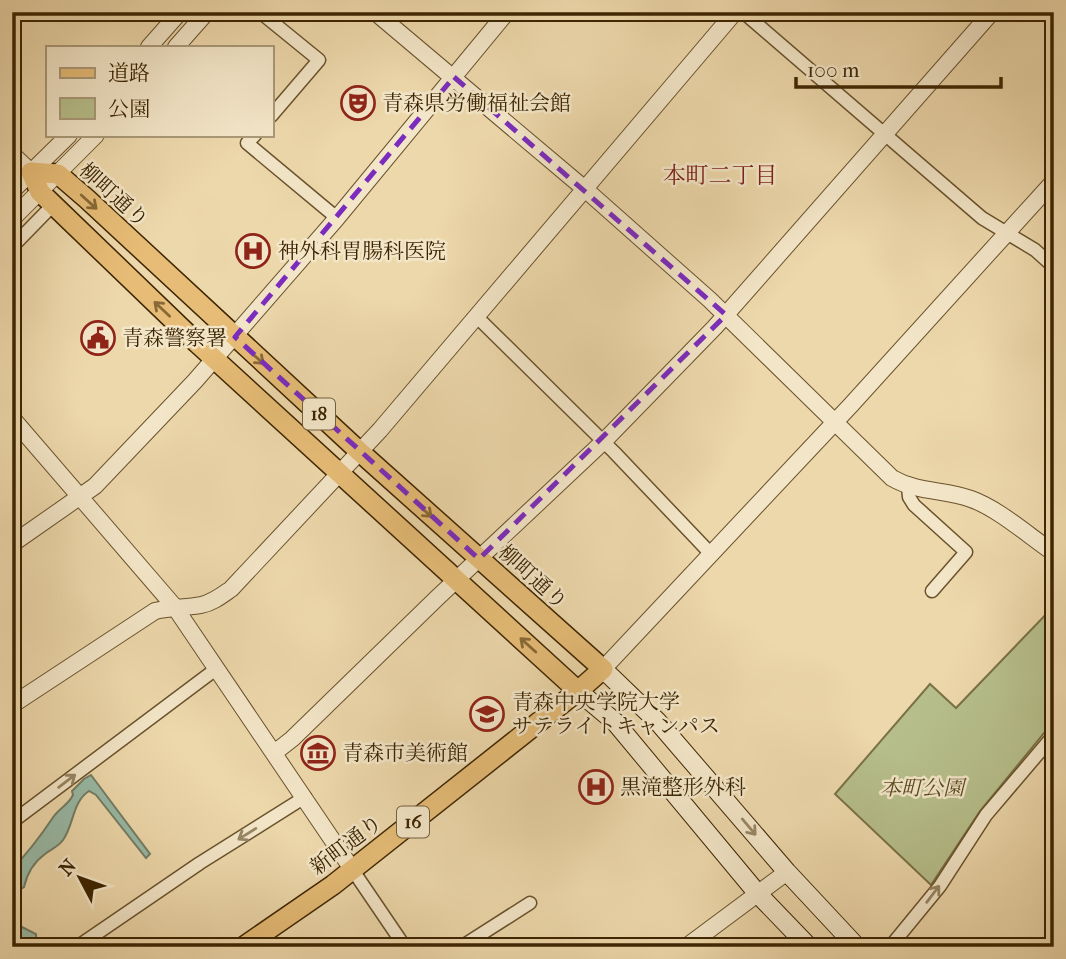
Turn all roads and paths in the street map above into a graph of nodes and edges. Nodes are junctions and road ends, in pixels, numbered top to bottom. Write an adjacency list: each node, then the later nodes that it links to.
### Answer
1 (19, 12): 10 (street)
2 (180, 12): 11 (street)
3 (207, 12): 12 (street)
4 (260, 12): 14 (street)
5 (375, 12): 13 (street)
6 (507, 12): 13 (street)
7 (735, 12): 23 (street)
8 (743, 12): 15 (street)
9 (992, 12): 15 (street)
10 (12, 24)
11 (150, 46)
12 (177, 46)
13 (454, 78): 23 (street); 26 (street)
14 (273, 114)
15 (886, 134): 28 (street); 31 (street)
16 (68, 136): 20 (street)
17 (95, 136): 21 (street)
18 (254, 136): 26 (street)
19 (12, 154): 20 (street)
20 (31, 172): 21 (main road, 柳町通り); 24 (street); 25 (main road, 18)
21 (58, 174): 25 (street); 33 (main road, 柳町通り / 18, one-way to 33)
22 (1054, 181): 28 (street)
23 (586, 190): 31 (street); 32 (street)
24 (12, 191)
25 (46, 198): 27 (street); 29 (street); 34 (main road, 18, one-way to 25)
26 (337, 218): 33 (street)
27 (12, 219)
28 (1007, 233): 30 (street); 36 (street)
29 (12, 247)
30 (1054, 267)
31 (726, 315): 36 (street); 37 (street)
32 (477, 317): 37 (street); 38 (street)
33 (235, 337): 34 (street); 38 (main road, 柳町通り / 18, one-way to 38)
34 (215, 359): 39 (main road, 18); 41 (street)
35 (12, 418): 41 (street)
36 (835, 422): 40 (street); 44 (street)
37 (604, 442): 44 (street); 45 (street)
38 (360, 452): 39 (street); 45 (main road, 柳町通り / 18, one-way to 45)
39 (340, 474): 46 (main road, 18); 48 (street)
40 (908, 487): 43 (street); 47 (street)
41 (79, 497): 42 (street); 48 (street)
42 (12, 544)
43 (1054, 553)
44 (711, 554): 50 (street)
45 (479, 559): 46 (street); 50 (main road, 柳町通り / 18)
46 (456, 580): 51 (main road, 18, one-way to 46); 54 (street)
47 (932, 591)
48 (174, 606): 49 (street); 52 (street)
49 (216, 669): 54 (street); 56 (street, one-way to 49)
50 (603, 669): 51 (main road, 新町通り / 16); 58 (main road, 柳町通り, one-way to 58)
51 (579, 691): 57 (main road, 新町通り / 16); 59 (main road)
52 (12, 705)
53 (1054, 735): 68 (street, one-way to 53)
54 (274, 753): 55 (street)
55 (305, 797): 57 (street); 62 (street, one-way to 62)
56 (12, 822)
57 (352, 869): 61 (street); 63 (main road, 新町通り / 16)
58 (787, 872): 59 (street); 67 (main road, 柳町通り)
59 (758, 894): 65 (street); 66 (main road)
60 (530, 903): 64 (street)
61 (404, 946)
62 (77, 947)
63 (243, 947)
64 (461, 947)
65 (686, 947)
66 (809, 947)
67 (857, 947)
68 (890, 947)

